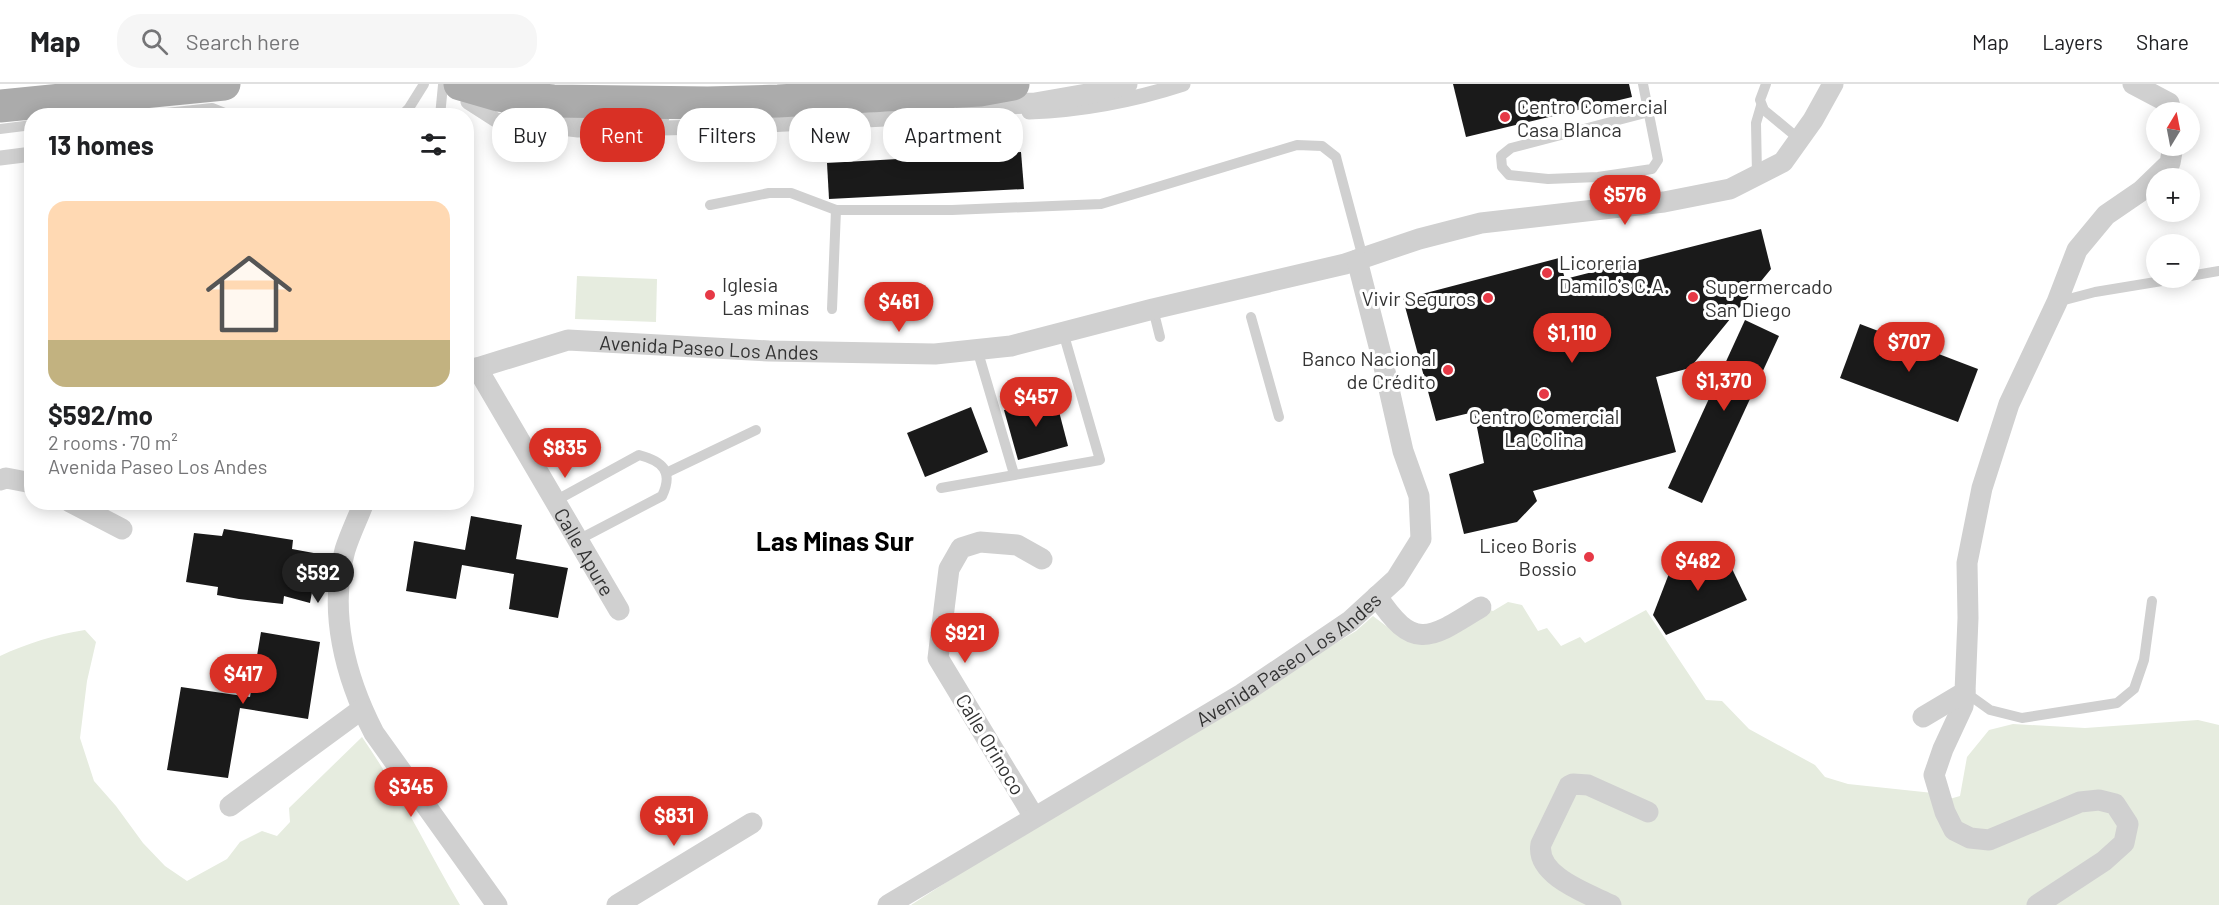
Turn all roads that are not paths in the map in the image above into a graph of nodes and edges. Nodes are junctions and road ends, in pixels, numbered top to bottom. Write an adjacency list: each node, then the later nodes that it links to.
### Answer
1 (424, 84): 18 (lane)
2 (442, 84): 12 (street); 19 (lane)
3 (1013, 84): 11 (main road)
4 (1127, 84): 12 (street)
5 (1183, 84): 12 (street)
6 (1643, 84): 20 (lane)
7 (1766, 84): 15 (lane)
8 (1833, 84): 23 (street)
9 (2133, 84): 13 (street)
10 (213, 92): 14 (main road); 16 (lane); 17 (lane)
11 (707, 93): 12 (main road)
12 (475, 94)
13 (2167, 102)
14 (0, 106)
15 (1761, 106): 23 (lane); 27 (lane)
16 (164, 108)
17 (226, 108)
18 (410, 108)
19 (440, 108)
20 (1649, 112): 20 (lane)
21 (24, 126): 22 (lane)
22 (0, 129)
23 (1799, 139): 27 (street)
24 (24, 155): 26 (street)
25 (2172, 156): 34 (street)
26 (0, 158)
27 (1757, 175): 30 (street)
28 (710, 205): 29 (lane)
29 (836, 210): 30 (lane); 35 (lane)
30 (1355, 261): 36 (street, Avenida Paseo Los Andes); 56 (street, Avenida Paseo Los Andes)
31 (2219, 271): 32 (lane)
32 (2200, 274)
33 (2146, 284): 34 (lane)
34 (2057, 302): 60 (street)
35 (832, 309)
36 (1153, 309): 38 (street, Avenida Paseo Los Andes); 39 (lane)
37 (1251, 317): 43 (lane)
38 (1063, 333): 40 (street, Avenida Paseo Los Andes); 46 (lane)
39 (1160, 337)
40 (977, 349): 41 (street, Avenida Paseo Los Andes); 46 (lane)
41 (474, 371)
42 (474, 375): 50 (street, Calle Apure)
43 (1279, 417)
44 (756, 430): 45 (lane)
45 (666, 472): 50 (lane); 54 (lane)
46 (1014, 474): 49 (lane)
47 (0, 480): 48 (street)
48 (24, 481)
49 (941, 488)
50 (555, 501): 54 (street, Calle Apure)
51 (85, 510): 53 (street)
52 (361, 510): 61 (street)
53 (122, 529)
54 (578, 540): 59 (street, Calle Apure)
55 (1042, 559): 65 (street, Calle Orinoco)
56 (1377, 596): 58 (street); 65 (street, Avenida Paseo Los Andes)
57 (2152, 600): 60 (lane)
58 (1481, 607)
59 (619, 610)
60 (1965, 692): 62 (street); 71 (street)
61 (362, 709): 63 (street); 67 (street)
62 (1923, 717)
63 (230, 806)
64 (1648, 812): 70 (street)
65 (1034, 817): 69 (street, Avenida Paseo Los Andes)
66 (752, 823): 68 (street)
67 (497, 905)
68 (617, 905)
69 (888, 905)
70 (1611, 905)
71 (2037, 905)

